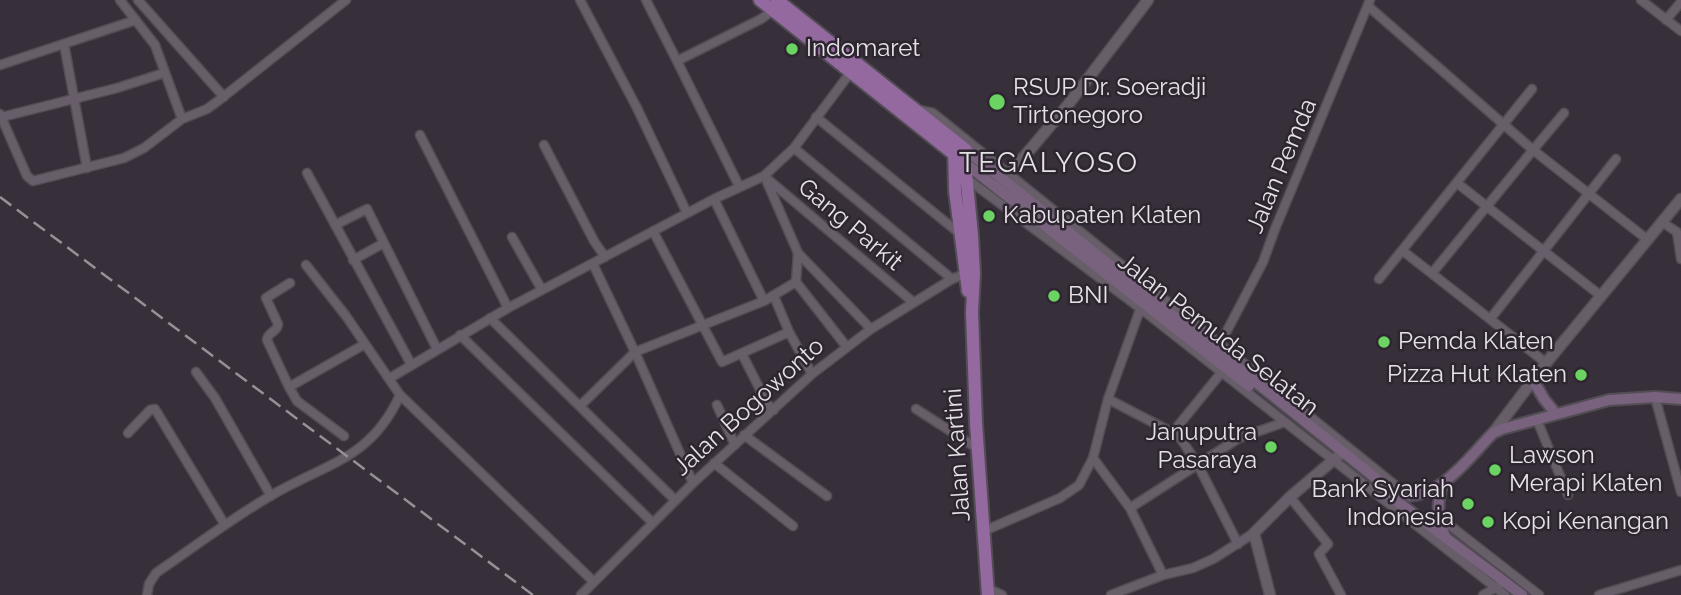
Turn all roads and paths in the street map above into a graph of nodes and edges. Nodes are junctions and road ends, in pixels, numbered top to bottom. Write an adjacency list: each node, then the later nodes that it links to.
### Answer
1 (120, 0): 12 (street)
2 (138, 0): 21 (street)
3 (579, 0): 46 (street)
4 (646, 0): 16 (street)
5 (760, 0): 11 (highway)
6 (1149, 0): 39 (street)
7 (1641, 0): 13 (street)
8 (340, 2): 21 (street)
9 (1681, 2): 13 (street)
10 (1369, 3): 28 (street); 87 (street, Jalan Pemda)
11 (777, 5): 16 (street); 19 (highway); 23 (highway)
12 (136, 20): 15 (street); 18 (street)
13 (1666, 20): 14 (street)
14 (1681, 31)
15 (64, 44): 17 (street); 22 (street)
16 (677, 61): 41 (street)
17 (0, 65)
18 (164, 73): 22 (street); 27 (street)
19 (850, 73): 26 (street); 33 (highway)
20 (1532, 89): 28 (street)
21 (224, 97): 27 (street)
22 (74, 98): 25 (street); 35 (street)
23 (916, 109): 33 (highway); 39 (street)
24 (1564, 113): 32 (street)
25 (1, 115): 35 (street)
26 (816, 117): 31 (street); 51 (street)
27 (182, 119): 35 (street)
28 (1503, 126): 32 (street); 40 (street)
29 (420, 135): 76 (street)
30 (544, 145): 59 (street)
31 (794, 148): 37 (street); 66 (street)
32 (1534, 150): 42 (street); 45 (street)
33 (960, 153): 38 (highway); 39 (main road, Jalan Pemuda Selatan)
34 (1616, 159): 42 (street)
35 (87, 168)
36 (307, 173): 49 (street)
37 (764, 177): 41 (street); 58 (street); 74 (street, Gang Parkit)
38 (960, 180): 51 (highway, Jalan Kartini); 55 (street); 77 (highway, Jalan Kartini)
39 (1003, 181): 48 (main road, Jalan Pemuda Selatan); 48 (street)
40 (1457, 183): 45 (street); 56 (street)
41 (739, 186): 43 (street)
42 (1588, 195): 53 (street); 57 (street)
43 (714, 199): 46 (street); 73 (street)
44 (1681, 199): 47 (street)
45 (1489, 206): 57 (street); 64 (street)
46 (687, 213): 50 (street)
47 (1662, 222): 53 (street); 60 (street)
48 (1057, 224): 55 (main road, Jalan Pemuda Selatan); 55 (street)
49 (335, 225): 54 (street); 61 (street)
50 (653, 231): 59 (street); 80 (street)
51 (959, 233): 65 (highway, Jalan Kartini)
52 (512, 237): 70 (street)
53 (1648, 240): 72 (street)
54 (384, 243): 61 (street); 86 (street)
55 (1085, 251): 75 (main road, Jalan Pemuda Selatan); 87 (street)
56 (1403, 251): 64 (street); 67 (street)
57 (1544, 252): 72 (street); 79 (street)
58 (799, 253): 68 (street); 81 (street)
59 (605, 257): 62 (street)
60 (1681, 259)
61 (353, 260): 91 (street)
62 (593, 264): 70 (street); 88 (street)
63 (306, 265): 84 (street)
64 (1433, 272): 79 (street)
65 (965, 274): 66 (street, Jalan Bogowonto); 77 (highway, Jalan Kartini)
66 (952, 279): 74 (street, Jalan Bogowonto)
67 (1379, 279)
68 (796, 282): 71 (street); 85 (street)
69 (290, 283): 97 (street)
70 (542, 290): 76 (street)
71 (774, 296): 73 (street); 82 (street)
72 (1601, 296): 90 (street)
73 (764, 301): 80 (street)
74 (914, 302): 81 (street, Jalan Bogowonto)
75 (1143, 302): 87 (main road, Jalan Pemuda Selatan); 92 (street); 100 (street)
76 (508, 308): 78 (street)
77 (972, 313): 115 (highway, Jalan Kartini)
78 (490, 318): 83 (street); 103 (street)
79 (1491, 318): 90 (street)
80 (703, 325): 88 (street); 89 (street)
81 (871, 329): 85 (street, Jalan Bogowonto)
82 (789, 332): 89 (street); 94 (street)
83 (460, 335): 86 (street); 131 (street)
84 (365, 344): 95 (street); 97 (street)
85 (846, 346): 94 (street, Jalan Bogowonto)
86 (437, 349): 91 (street)
87 (1217, 350): 92 (main road, Jalan Pemuda Selatan)
88 (635, 352): 103 (street); 120 (street)
89 (742, 354): 105 (street)
90 (1546, 363): 96 (street)
91 (411, 364): 95 (street)
92 (1233, 369): 108 (street); 109 (street); 116 (main road, Jalan Pemuda Selatan); 126 (street)
93 (196, 372): 124 (street)
94 (812, 374): 105 (street, Jalan Bogowonto)
95 (390, 378): 98 (street)
96 (1533, 380): 106 (main road); 111 (street)
97 (289, 387): 113 (street)
98 (400, 395): 124 (street); 140 (street)
99 (1656, 397): 101 (main road); 106 (main road); 122 (street)
100 (1108, 399): 109 (street); 117 (street)
101 (1681, 399)
102 (717, 405): 114 (street)
103 (580, 406): 128 (street)
104 (916, 409): 115 (street)
105 (774, 410): 112 (street, Jalan Bogowonto)
106 (1556, 414): 107 (main road)
107 (1537, 419): 111 (main road); 123 (street)
108 (1285, 422): 116 (street); 119 (street)
109 (1173, 432): 119 (street)
110 (128, 433): 132 (street)
111 (1493, 433): 121 (main road)
112 (744, 435): 114 (street, Jalan Bogowonto); 125 (street)
113 (344, 436)
114 (734, 445): 118 (street, Jalan Bogowonto)
115 (977, 448): 134 (highway, Jalan Kartini)
116 (1339, 456): 126 (main road, Jalan Pemuda Selatan); 127 (street); 136 (main road, Jalan Pemuda Selatan); 141 (street)
117 (1093, 458): 129 (street); 134 (street)
118 (714, 463): 120 (street, Jalan Bogowonto); 133 (street)
119 (1198, 465): 129 (street); 137 (street)
120 (692, 482): 128 (street, Jalan Bogowonto)
121 (1442, 485): 126 (main road); 130 (main road)
122 (1681, 492)
123 (1568, 495)
124 (271, 496): 132 (street)
125 (827, 496)
126 (1409, 496)
127 (1290, 498): 135 (street); 148 (street)
128 (675, 500): 131 (street, Jalan Bogowonto)
129 (1130, 508): 139 (street)
130 (1438, 516): 136 (main road); 152 (street)
131 (653, 523): 140 (street, Jalan Bogowonto)
132 (225, 526): 143 (street)
133 (793, 526)
134 (984, 531): 142 (highway, Jalan Kartini)
135 (1254, 533): 137 (street); 147 (street)
136 (1447, 538): 141 (main road, Jalan Pemuda Selatan)
137 (1238, 544): 139 (street)
138 (1681, 570): 153 (street)
139 (1163, 575): 146 (street)
140 (594, 582): 144 (street, Jalan Bogowonto)
141 (1501, 585): 149 (street); 150 (street); 151 (main road, Jalan Pemuda Selatan)
142 (988, 591): 145 (street)
143 (147, 595)
144 (581, 595)
145 (1002, 595)
146 (1111, 595)
147 (1270, 595)
148 (1341, 595)
149 (1483, 595)
150 (1505, 595)
151 (1522, 595)
152 (1539, 595)
153 (1599, 595)

